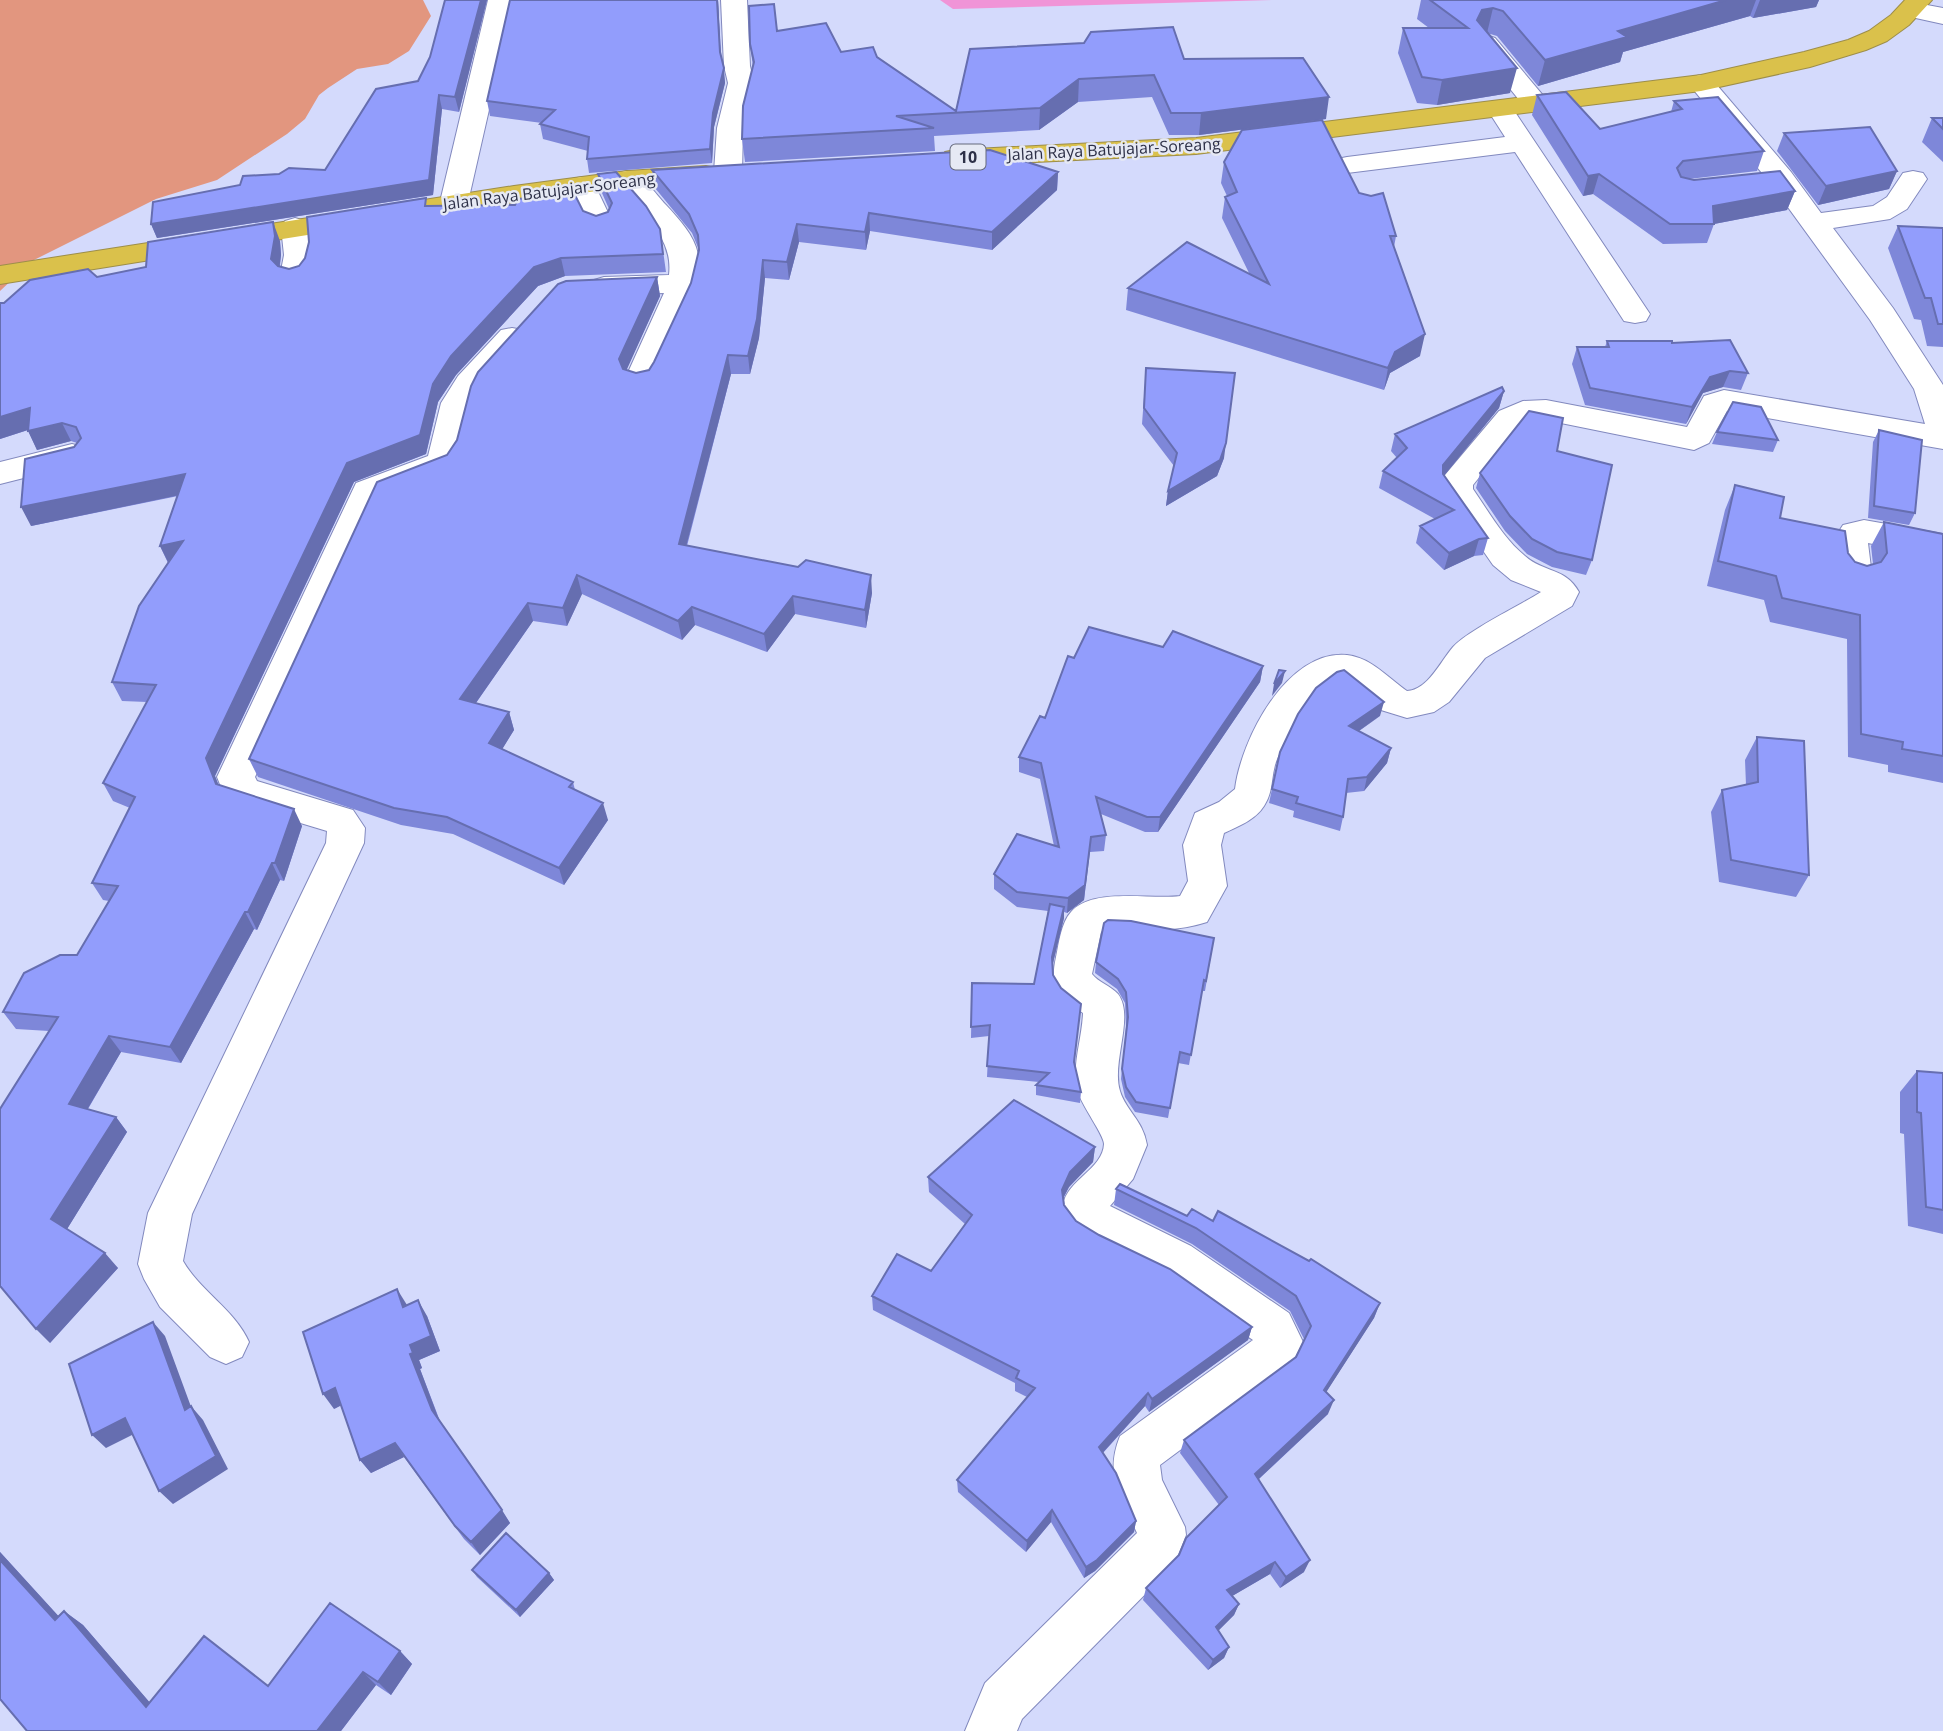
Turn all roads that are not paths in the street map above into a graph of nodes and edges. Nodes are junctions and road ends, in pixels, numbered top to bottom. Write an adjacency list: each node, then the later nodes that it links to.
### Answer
1 (501, 0): 16 (street)
2 (734, 0): 12 (street)
3 (1915, 5): 4 (street); 6 (highway, Jalan Raya Batujajar-Soreang / 10)
4 (1943, 16)
5 (1486, 43): 7 (street)
6 (1701, 83): 7 (highway, Jalan Raya Batujajar-Soreang / 10); 17 (street)
7 (1537, 105): 8 (highway, Jalan Raya Batujajar-Soreang / 10)
8 (1500, 109): 9 (highway, Jalan Raya Batujajar-Soreang / 10); 10 (street)
9 (1331, 131): 10 (street); 11 (highway, Jalan Raya Batujajar-Soreang / 10)
10 (1522, 143): 24 (street)
11 (932, 159)
12 (742, 171): 13 (highway, Jalan Raya Batujajar-Soreang)
13 (627, 179): 15 (highway, Jalan Raya Batujajar-Soreang); 22 (street)
14 (1913, 179): 17 (street)
15 (582, 185): 16 (highway, Jalan Raya Batujajar-Soreang); 18 (street)
16 (454, 202): 19 (highway, Jalan Raya Batujajar-Soreang)
17 (1814, 222): 26 (street)
18 (599, 223)
19 (295, 227): 20 (highway, Jalan Raya Batujajar-Soreang); 21 (street)
20 (0, 275)
21 (295, 276)
22 (683, 283): 23 (street); 28 (street)
23 (565, 288)
24 (1635, 314)
25 (531, 316): 35 (street)
26 (1903, 346): 27 (street); 29 (street)
27 (1943, 354)
28 (640, 379)
29 (1943, 432)
30 (1943, 438): 36 (street)
31 (72, 455): 32 (street)
32 (0, 473)
33 (1943, 546): 34 (street)
34 (1855, 576)
35 (226, 1342)
36 (990, 1731)

